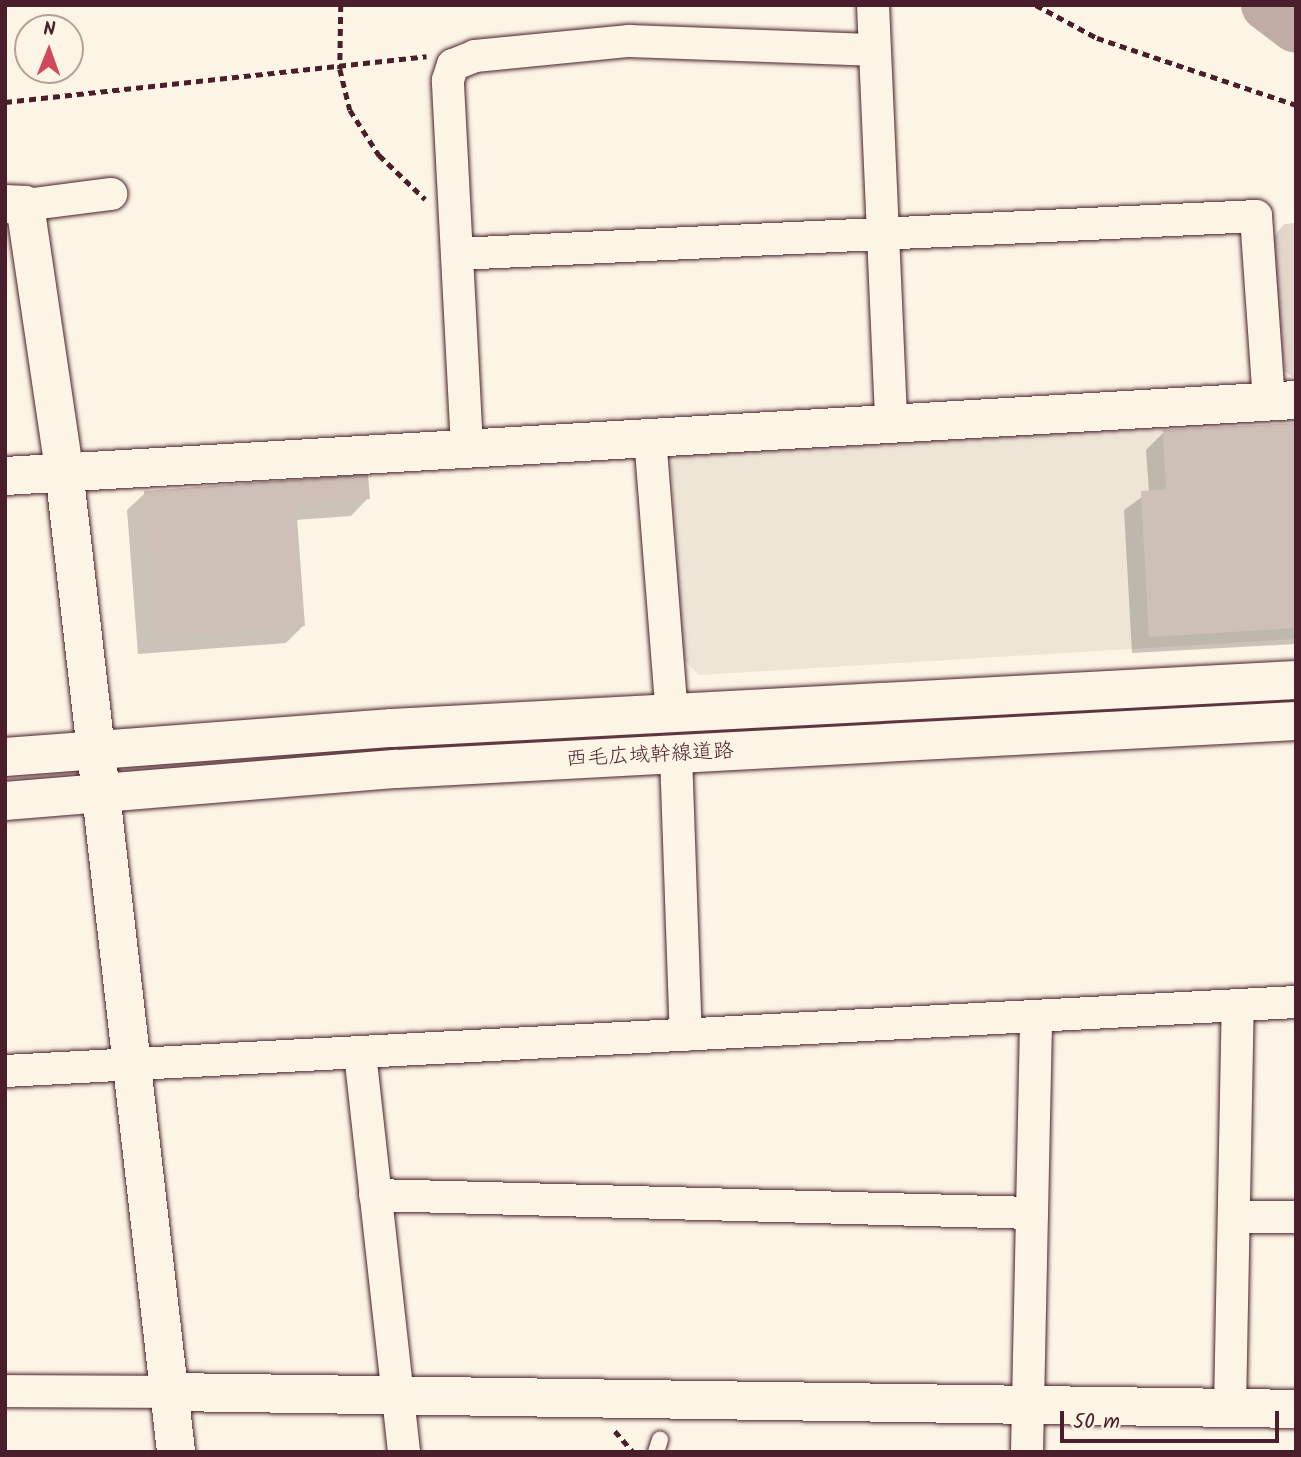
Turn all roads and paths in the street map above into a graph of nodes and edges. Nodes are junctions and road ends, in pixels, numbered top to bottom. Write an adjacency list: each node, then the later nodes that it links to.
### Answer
1 (341, 5): 6 (path)
2 (873, 5): 4 (street)
3 (1036, 5): 8 (path)
4 (871, 50): 5 (street); 11 (street)
5 (453, 65): 6 (path); 12 (street)
6 (340, 69): 7 (path); 12 (path)
7 (5, 102)
8 (1296, 105)
9 (111, 194): 10 (street)
10 (15, 204): 17 (street)
11 (879, 230): 12 (street); 13 (street); 14 (street)
12 (457, 242): 16 (street)
13 (1282, 401): 14 (street)
14 (891, 422): 15 (street)
15 (650, 437): 16 (street); 20 (street)
16 (467, 447): 17 (street)
17 (64, 470): 18 (street); 22 (street)
18 (5, 476)
19 (1296, 680): 20 (street, 西毛広域幹線道路)
20 (672, 715): 22 (street, 西毛広域幹線道路)
21 (1296, 721): 23 (street, 西毛広域幹線道路)
22 (97, 748): 24 (street, 西毛広域幹線道路); 25 (street)
23 (676, 755): 25 (street, 西毛広域幹線道路); 30 (street)
24 (5, 757)
25 (101, 790): 26 (street, 西毛広域幹線道路); 32 (street)
26 (5, 801)
27 (1296, 1002): 28 (street)
28 (1238, 1006): 29 (street); 36 (street)
29 (1036, 1017): 30 (street); 35 (street)
30 (686, 1035): 31 (street)
31 (360, 1053): 32 (street); 34 (street)
32 (134, 1064): 33 (street); 39 (street)
33 (5, 1071)
34 (375, 1195): 35 (street); 40 (street)
35 (1032, 1213): 41 (street)
36 (1238, 1217): 37 (street); 42 (street)
37 (1296, 1217)
38 (5, 1391): 39 (street)
39 (170, 1392): 40 (street); 44 (street)
40 (398, 1396): 41 (street); 45 (street)
41 (1027, 1406): 42 (street); 46 (street)
42 (1230, 1409): 43 (street)
43 (1296, 1409)
44 (176, 1452)
45 (404, 1452)
46 (1027, 1452)

